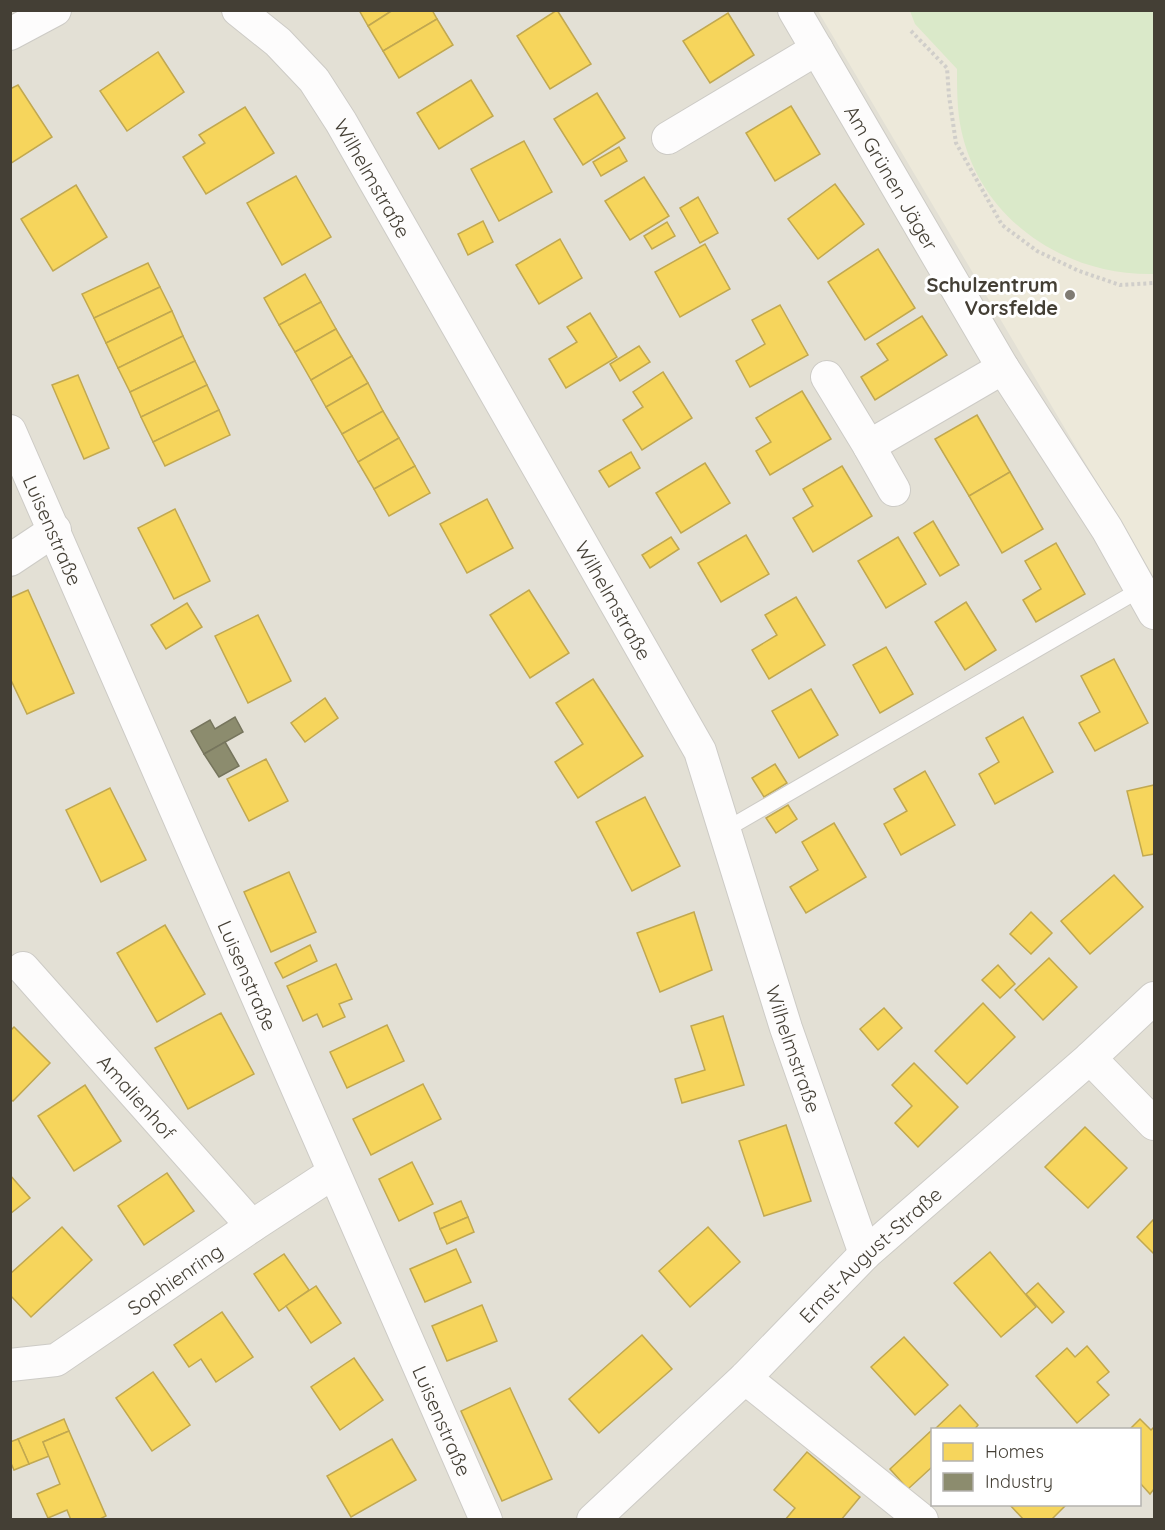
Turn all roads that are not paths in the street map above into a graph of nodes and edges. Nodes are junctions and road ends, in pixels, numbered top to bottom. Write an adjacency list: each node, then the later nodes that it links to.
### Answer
1 (55, 10): 4 (street)
2 (238, 10): 15 (street, Wilhelmstraße)
3 (794, 10): 5 (street, Am Grünen Jäger)
4 (10, 34)
5 (817, 49): 6 (street); 7 (street, Am Grünen Jäger)
6 (668, 138)
7 (1003, 368): 10 (street); 14 (street, Am Grünen Jäger)
8 (827, 377): 10 (street)
9 (10, 431): 12 (street, Luisenstraße)
10 (869, 446): 11 (street)
11 (894, 490)
12 (55, 530): 13 (street); 20 (street, Luisenstraße)
13 (10, 560)
14 (1148, 601): 15 (lane)
15 (725, 830): 22 (street, Wilhelmstraße)
16 (23, 968): 21 (street, Amalienhof)
17 (1155, 998): 18 (street, Ernst-August-Straße)
18 (1090, 1058): 19 (street); 22 (street, Ernst-August-Straße)
19 (1155, 1124)
20 (333, 1173): 21 (street, Sophienring); 25 (street, Luisenstraße)
21 (252, 1226): 23 (street, Sophienring)
22 (865, 1254): 24 (street, Ernst-August-Straße)
23 (10, 1365)
24 (745, 1378): 26 (street, Ernst-August-Straße); 27 (street)
25 (486, 1520)
26 (593, 1520)
27 (922, 1520)

